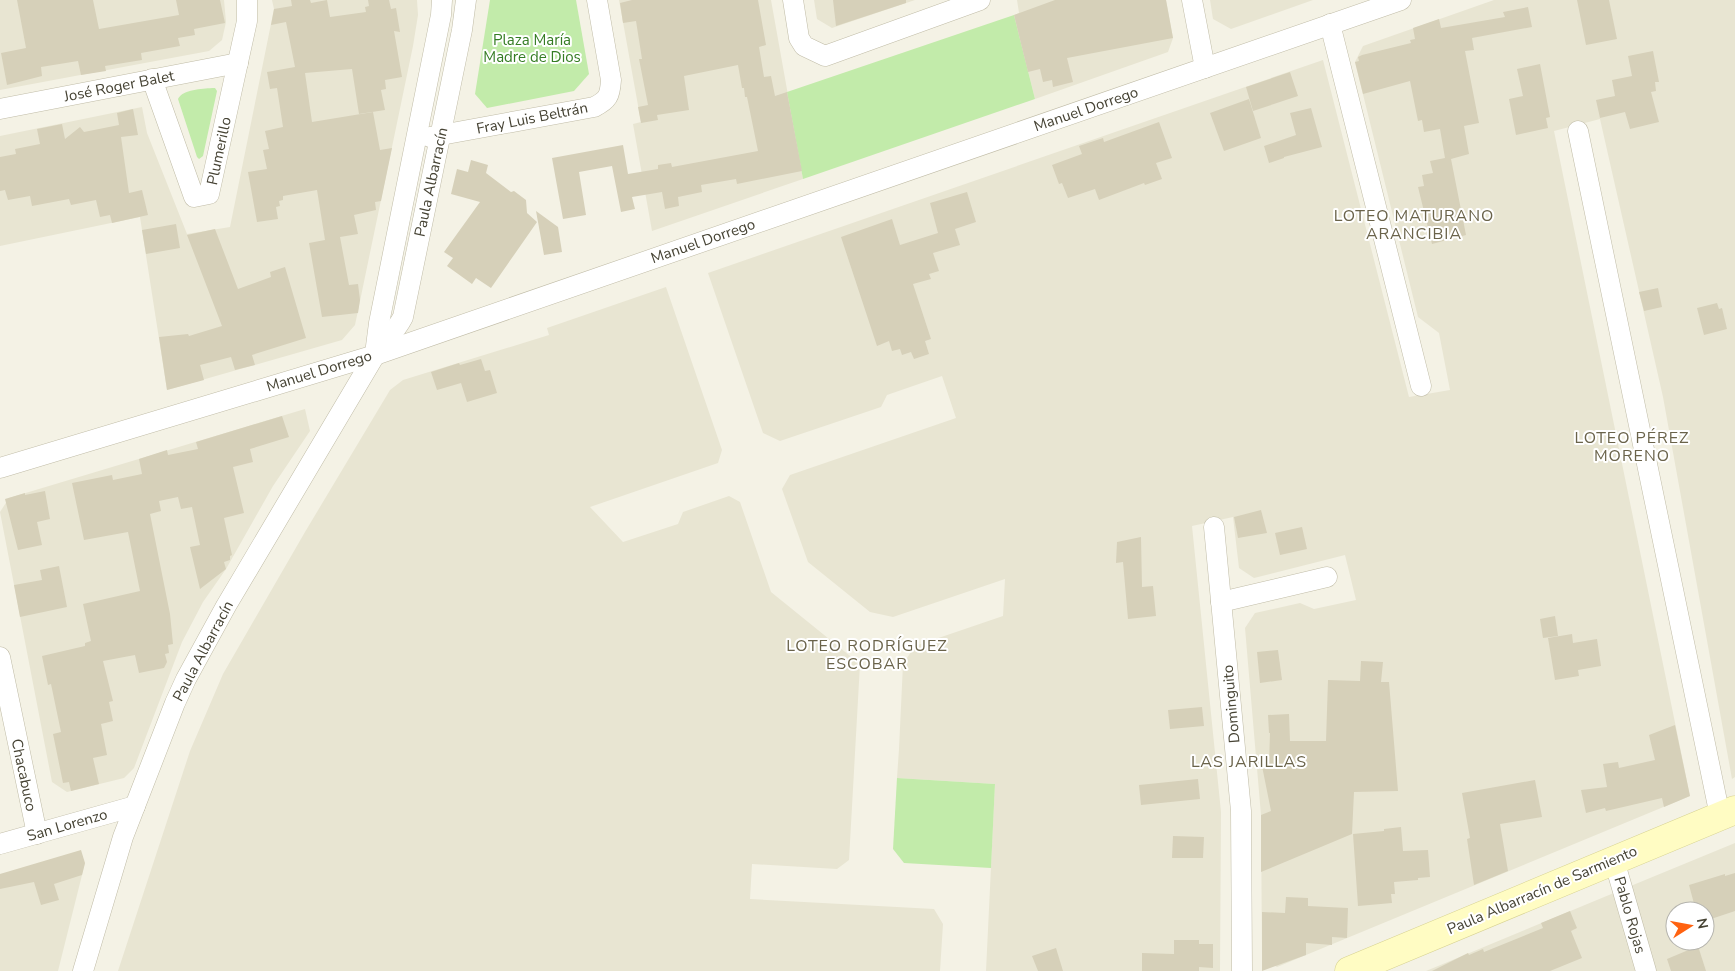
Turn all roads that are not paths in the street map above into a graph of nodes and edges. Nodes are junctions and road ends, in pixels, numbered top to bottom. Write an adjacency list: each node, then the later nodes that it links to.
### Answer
1 (247, 0): 10 (street, Plumerillo)
2 (442, 0): 16 (street, Paula Albarracín)
3 (466, 0): 15 (street, Paula Albarracín)
4 (597, 0): 15 (street, Fray Luis Beltrán)
5 (793, 0): 6 (street)
6 (980, 0)
7 (1192, 0): 11 (street)
8 (1391, 2): 9 (street, Manuel Dorrego)
9 (1330, 24): 11 (street, Manuel Dorrego); 18 (street)
10 (238, 63): 12 (street, José Roger Balet); 12 (street, Plumerillo)
11 (1205, 68): 17 (street, Manuel Dorrego)
12 (152, 79): 13 (street, José Roger Balet)
13 (0, 110)
14 (1578, 131): 25 (street)
15 (441, 135): 16 (street, Fray Luis Beltrán); 17 (street, Paula Albarracín)
16 (416, 139): 17 (street, Paula Albarracín)
17 (375, 355): 19 (street, Manuel Dorrego); 24 (street, Paula Albarracín)
18 (1421, 386)
19 (0, 468)
20 (1214, 526): 22 (street, Dominguito)
21 (1328, 577): 22 (street)
22 (1221, 602): 30 (street, Dominguito)
23 (0, 657): 26 (street, Chacabuco)
24 (135, 806): 26 (street, San Lorenzo); 29 (street, Paula Albarracín)
25 (1727, 813): 28 (main road, Paula Albarracín de Sarmiento)
26 (37, 834): 27 (street, San Lorenzo)
27 (0, 844)
28 (1614, 860): 31 (main road, Paula Albarracín de Sarmiento); 32 (street, Pablo Rojas)
29 (83, 971)
30 (1242, 971)
31 (1349, 971)
32 (1646, 971)

